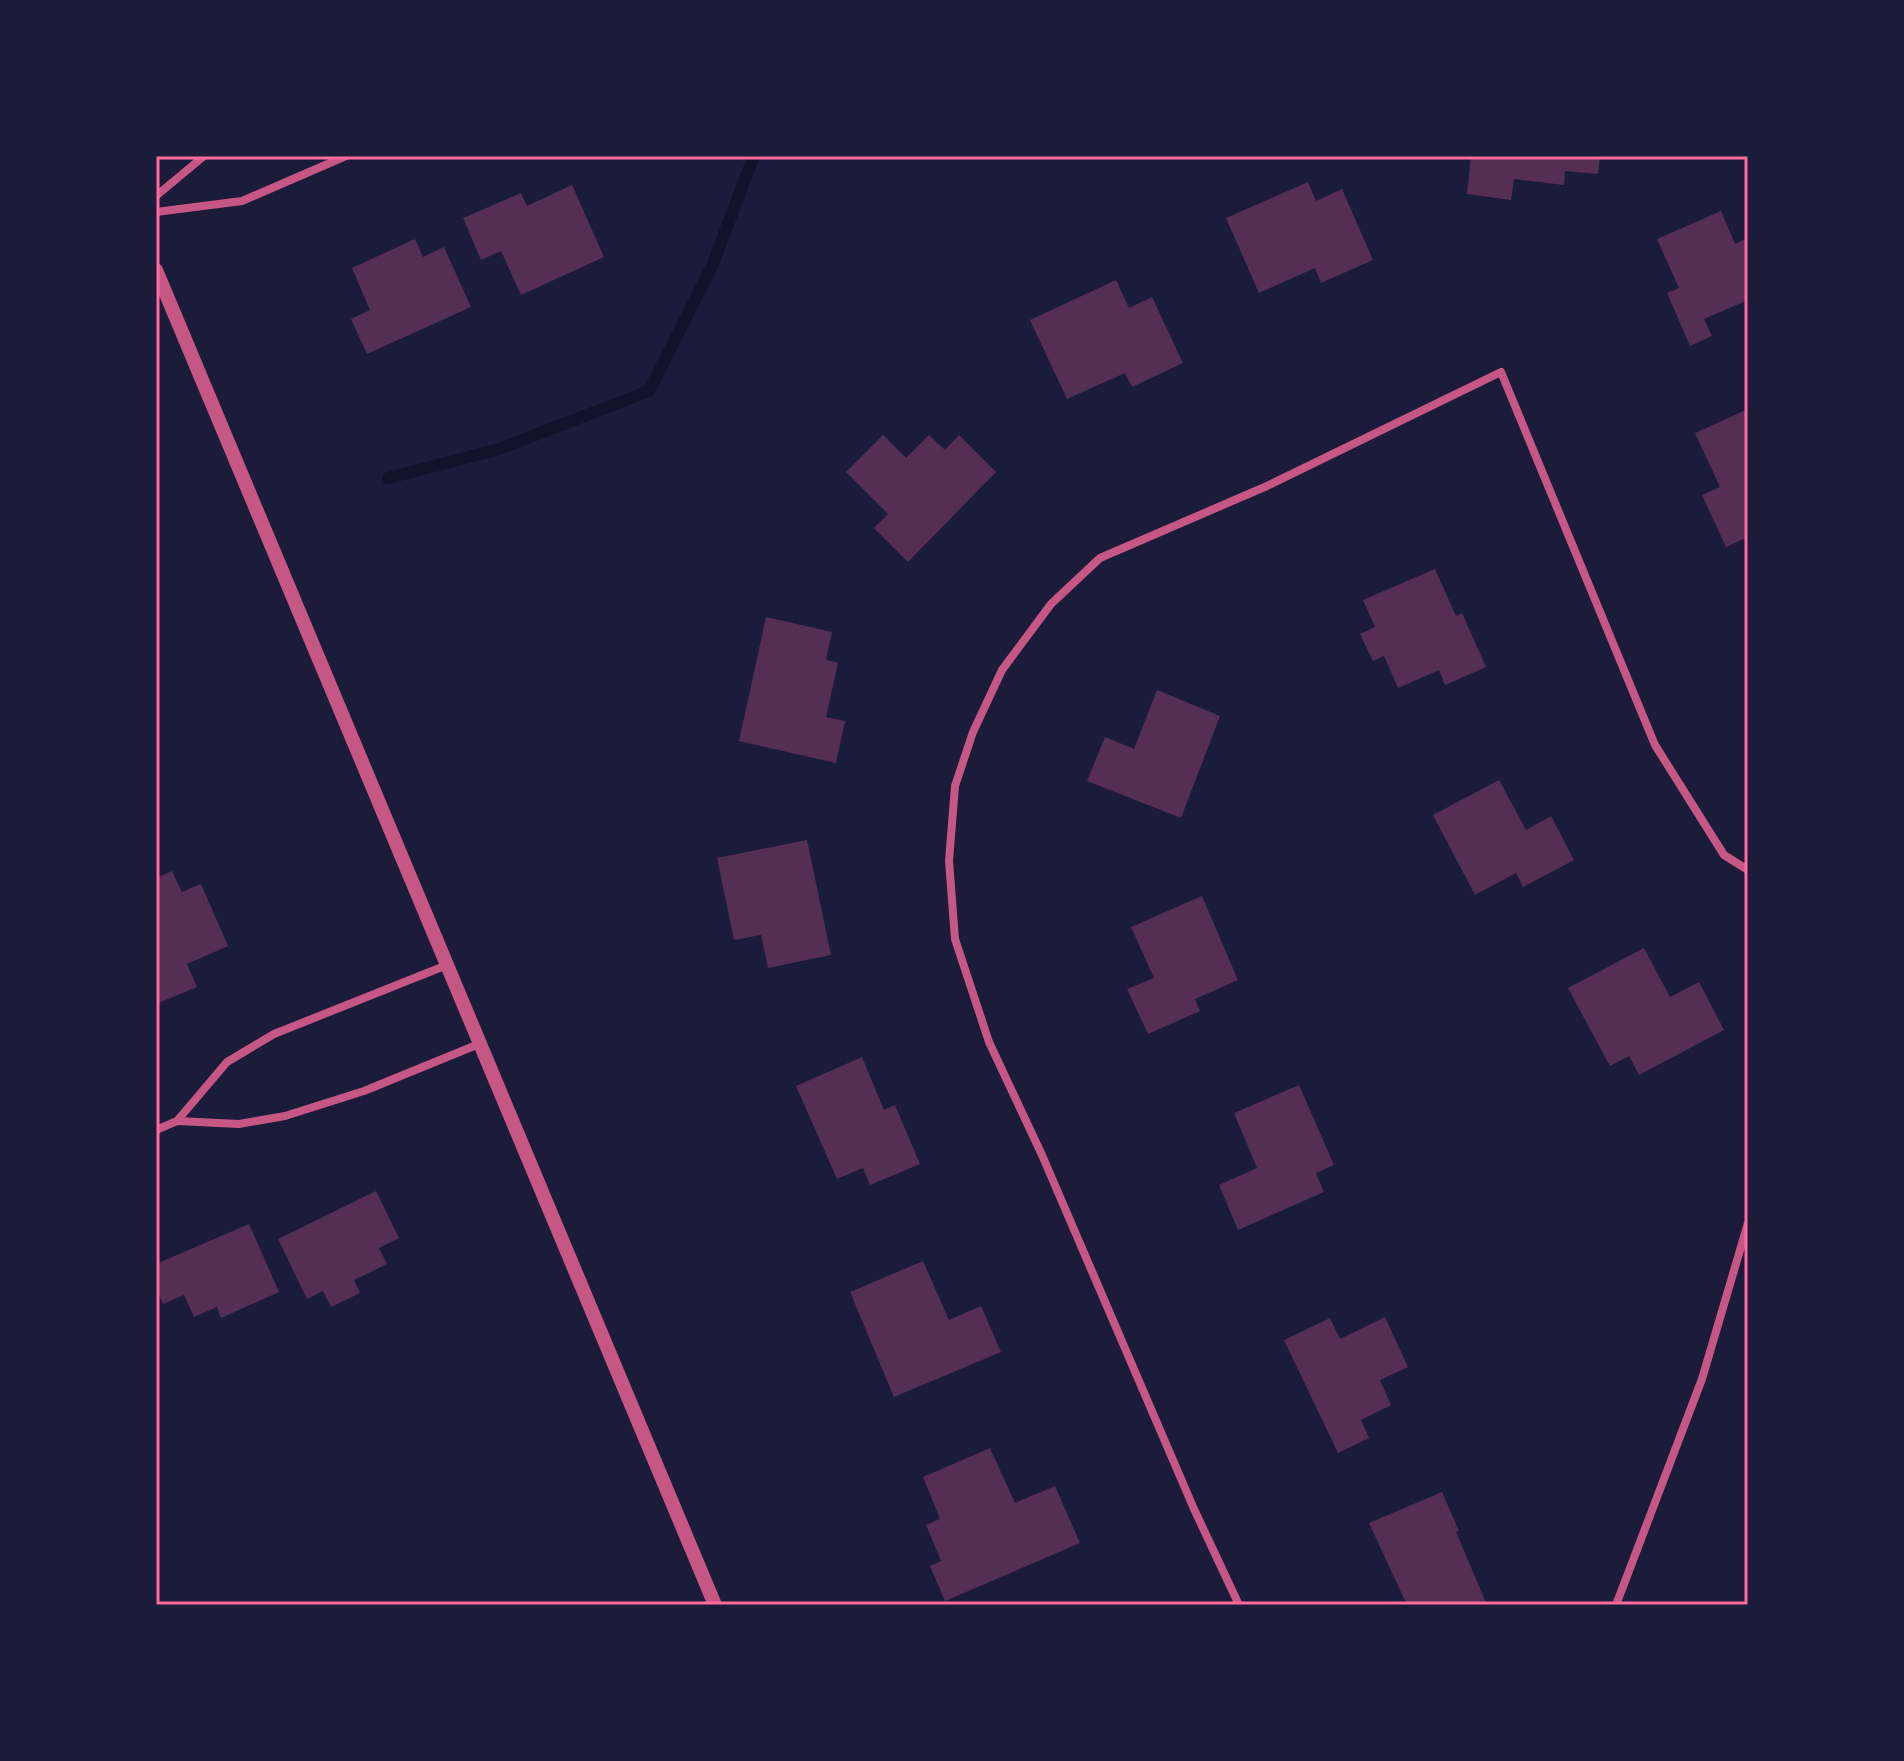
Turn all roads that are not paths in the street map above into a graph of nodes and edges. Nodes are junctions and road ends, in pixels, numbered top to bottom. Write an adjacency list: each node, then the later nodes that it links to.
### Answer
1 (204, 156): 3 (street)
2 (346, 156): 4 (street)
3 (156, 196)
4 (156, 212)
5 (156, 270): 7 (street)
6 (1748, 870): 13 (street)
7 (447, 965): 8 (street); 9 (street)
8 (479, 1044): 9 (street); 12 (street)
9 (177, 1121): 10 (street)
10 (156, 1130)
11 (1748, 1223): 14 (street)
12 (715, 1605)
13 (1239, 1605)
14 (1616, 1605)

